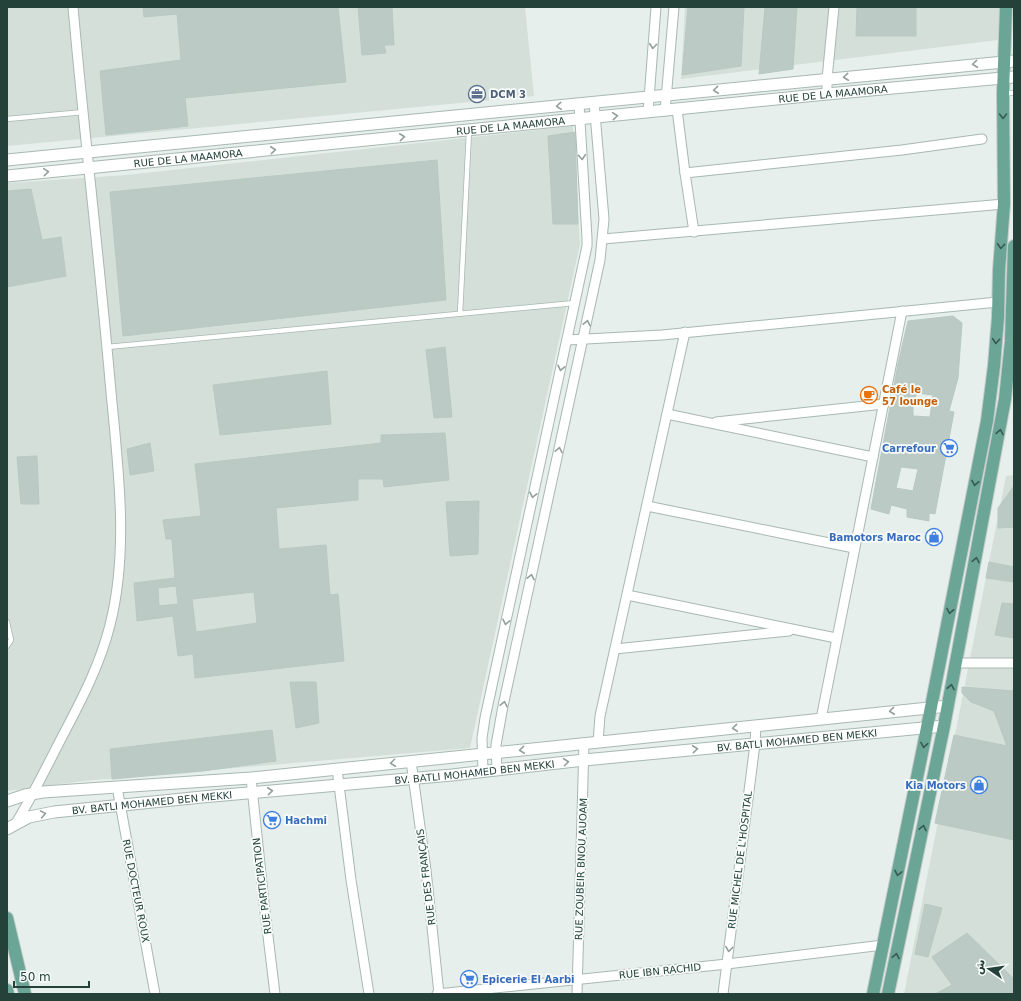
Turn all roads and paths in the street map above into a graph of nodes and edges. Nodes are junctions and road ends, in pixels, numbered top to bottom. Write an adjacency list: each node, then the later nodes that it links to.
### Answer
1 (73, 7): 17 (street)
2 (656, 7): 12 (street, one-way to 12)
3 (674, 7): 11 (street)
4 (834, 7): 8 (street)
5 (1006, 7): 6 (main road)
6 (1009, 61): 7 (main road); 8 (street, RUE DE LA MAAMORA, one-way to 8)
7 (1009, 77): 9 (main road); 10 (street, RUE DE LA MAAMORA)
8 (827, 79): 10 (street); 11 (street, RUE DE LA MAAMORA, one-way to 11)
9 (1008, 93): 31 (main road, one-way to 31)
10 (827, 94): 16 (street, RUE DE LA MAAMORA)
11 (667, 95): 12 (street, RUE DE LA MAAMORA); 15 (street)
12 (649, 96): 13 (street, RUE DE LA MAAMORA); 18 (street)
13 (594, 102): 14 (street, RUE DE LA MAAMORA); 19 (street)
14 (579, 104): 21 (street); 23 (street, RUE DE LA MAAMORA, one-way to 23)
15 (666, 110): 16 (street, RUE DE LA MAAMORA); 18 (street, RUE DE LA MAAMORA)
16 (677, 110): 29 (street)
17 (84, 112): 20 (lane); 26 (street)
18 (648, 112): 19 (street, RUE DE LA MAAMORA, one-way to 18)
19 (596, 118): 21 (street, RUE DE LA MAAMORA); 33 (street)
20 (7, 119)
21 (580, 120): 22 (street, RUE DE LA MAAMORA); 37 (street, one-way to 37)
22 (468, 131): 25 (street, RUE DE LA MAAMORA, one-way to 22); 39 (lane)
23 (245, 136): 25 (street); 26 (street, RUE DE LA MAAMORA)
24 (982, 139): 29 (street)
25 (247, 152): 28 (street, RUE DE LA MAAMORA)
26 (88, 153): 27 (street, RUE DE LA MAAMORA); 28 (street)
27 (7, 160)
28 (89, 169): 30 (street, RUE DE LA MAAMORA, one-way to 28); 43 (street)
29 (684, 173): 32 (street)
30 (7, 176)
31 (1004, 204): 32 (street); 36 (main road, one-way to 36)
32 (694, 232): 33 (street)
33 (603, 239): 41 (street, one-way to 33)
34 (1014, 246): 35 (main road)
35 (1013, 300): 36 (street); 56 (main road, one-way to 35)
36 (998, 302): 38 (street); 59 (main road, one-way to 59)
37 (575, 303): 39 (lane); 42 (street)
38 (902, 311): 40 (street); 44 (street)
39 (460, 314): 43 (lane)
40 (685, 332): 41 (street); 45 (street)
41 (583, 339): 42 (street); 69 (street, one-way to 41)
42 (567, 340): 70 (street, one-way to 70)
43 (107, 347): 81 (street)
44 (884, 404): 46 (street); 47 (street)
45 (667, 414): 46 (street); 48 (street)
46 (707, 423): 47 (street)
47 (873, 457): 49 (street)
48 (647, 506): 49 (street); 50 (street)
49 (854, 548): 53 (street)
50 (627, 595): 52 (street); 55 (street)
51 (7, 622): 54 (lane)
52 (797, 630): 53 (street); 55 (street)
53 (836, 638): 60 (street)
54 (7, 646)
55 (615, 649): 65 (street)
56 (956, 663): 57 (street); 58 (main road, one-way to 56)
57 (1014, 663)
58 (948, 706): 59 (street, BV. BATLI MOHAMED BEN MEKKI); 62 (main road)
59 (931, 707): 60 (street, BV. BATLI MOHAMED BEN MEKKI, one-way to 60); 63 (main road)
60 (821, 719): 61 (street, BV. BATLI MOHAMED BEN MEKKI)
61 (756, 726): 64 (street, BV. BATLI MOHAMED BEN MEKKI, one-way to 64); 67 (street, RUE MICHEL DE L'HOSPITAL)
62 (944, 726): 63 (street, BV. BATLI MOHAMED BEN MEKKI); 99 (main road, one-way to 62)
63 (927, 727): 67 (street, BV. BATLI MOHAMED BEN MEKKI); 86 (main road, one-way to 86)
64 (662, 735): 65 (street, BV. BATLI MOHAMED BEN MEKKI); 68 (street)
65 (598, 742): 66 (street, BV. BATLI MOHAMED BEN MEKKI)
66 (584, 743): 69 (street, BV. BATLI MOHAMED BEN MEKKI, one-way to 69); 71 (street, RUE ZOUBEIR BNOU AUOAM)
67 (755, 744): 68 (street, BV. BATLI MOHAMED BEN MEKKI, one-way to 67); 87 (street, RUE MICHEL DE L'HOSPITAL, one-way to 87)
68 (664, 752): 71 (street, BV. BATLI MOHAMED BEN MEKKI)
69 (496, 753): 70 (street, BV. BATLI MOHAMED BEN MEKKI); 74 (street)
70 (482, 754): 72 (street, BV. BATLI MOHAMED BEN MEKKI); 75 (street)
71 (584, 760): 74 (street, BV. BATLI MOHAMED BEN MEKKI, one-way to 71); 88 (street, RUE ZOUBEIR BNOU AUOAM)
72 (411, 761): 73 (street, BV. BATLI MOHAMED BEN MEKKI, one-way to 73); 77 (street, RUE DES FRANÇAIS)
73 (337, 769): 76 (street, BV. BATLI MOHAMED BEN MEKKI); 78 (street)
74 (497, 770): 75 (street, BV. BATLI MOHAMED BEN MEKKI)
75 (484, 772): 77 (street, BV. BATLI MOHAMED BEN MEKKI)
76 (250, 778): 79 (street, BV. BATLI MOHAMED BEN MEKKI); 80 (street, RUE PARTICIPATION)
77 (413, 778): 78 (street, BV. BATLI MOHAMED BEN MEKKI); 95 (street, RUE DES FRANÇAIS)
78 (338, 784): 80 (street, BV. BATLI MOHAMED BEN MEKKI, one-way to 78); 94 (street)
79 (117, 787): 81 (street, BV. BATLI MOHAMED BEN MEKKI); 83 (street, RUE DOCTEUR ROUX)
80 (252, 793): 83 (street, BV. BATLI MOHAMED BEN MEKKI); 93 (street, RUE PARTICIPATION)
81 (34, 794): 82 (street, BV. BATLI MOHAMED BEN MEKKI); 84 (street)
82 (7, 801)
83 (120, 805): 84 (street, BV. BATLI MOHAMED BEN MEKKI, one-way to 83); 92 (street, RUE DOCTEUR ROUX)
84 (12, 826)
85 (7, 918): 91 (main road)
86 (883, 945): 87 (street, RUE IBN RACHID); 98 (main road)
87 (727, 964): 88 (street, RUE IBN RACHID); 97 (street, RUE MICHEL DE L'HOSPITAL)
88 (577, 980): 95 (street, RUE IBN RACHID); 96 (street, RUE ZOUBEIR BNOU AUOAM)
89 (7, 990): 90 (main road)
90 (8, 994)
91 (25, 994)
92 (155, 994)
93 (275, 994)
94 (369, 994)
95 (438, 994)
96 (577, 994)
97 (723, 994)
98 (874, 994)
99 (888, 994)

